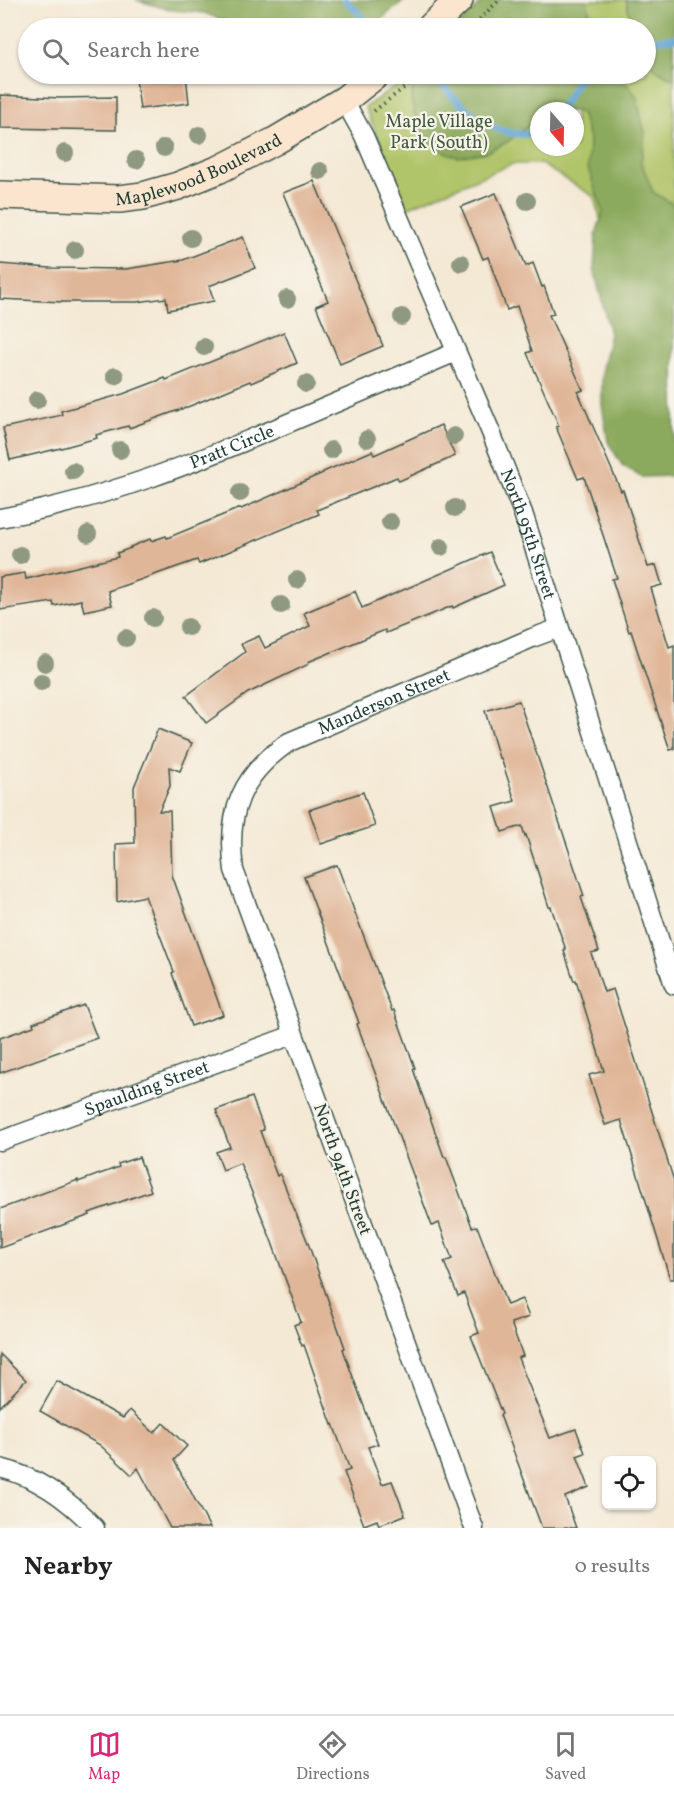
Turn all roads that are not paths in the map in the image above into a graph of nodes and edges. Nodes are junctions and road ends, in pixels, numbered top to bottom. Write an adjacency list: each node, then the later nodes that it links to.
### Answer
1 (459, 0): 2 (street)
2 (440, 18)
3 (364, 84): 4 (street, Maplewood Boulevard)
4 (344, 100): 5 (street, Maplewood Boulevard); 6 (street, North 95th Street)
5 (0, 195)
6 (456, 352): 7 (street, Pratt Circle); 8 (street, North 95th Street)
7 (0, 518)
8 (559, 628): 9 (street, Manderson Street); 10 (street, North 95th Street)
9 (236, 807): 11 (street, North 94th Street)
10 (674, 985)
11 (293, 1035): 12 (street, Spaulding Street); 15 (street, North 94th Street)
12 (0, 1141)
13 (0, 1468): 14 (street)
14 (96, 1528)
15 (474, 1528)

